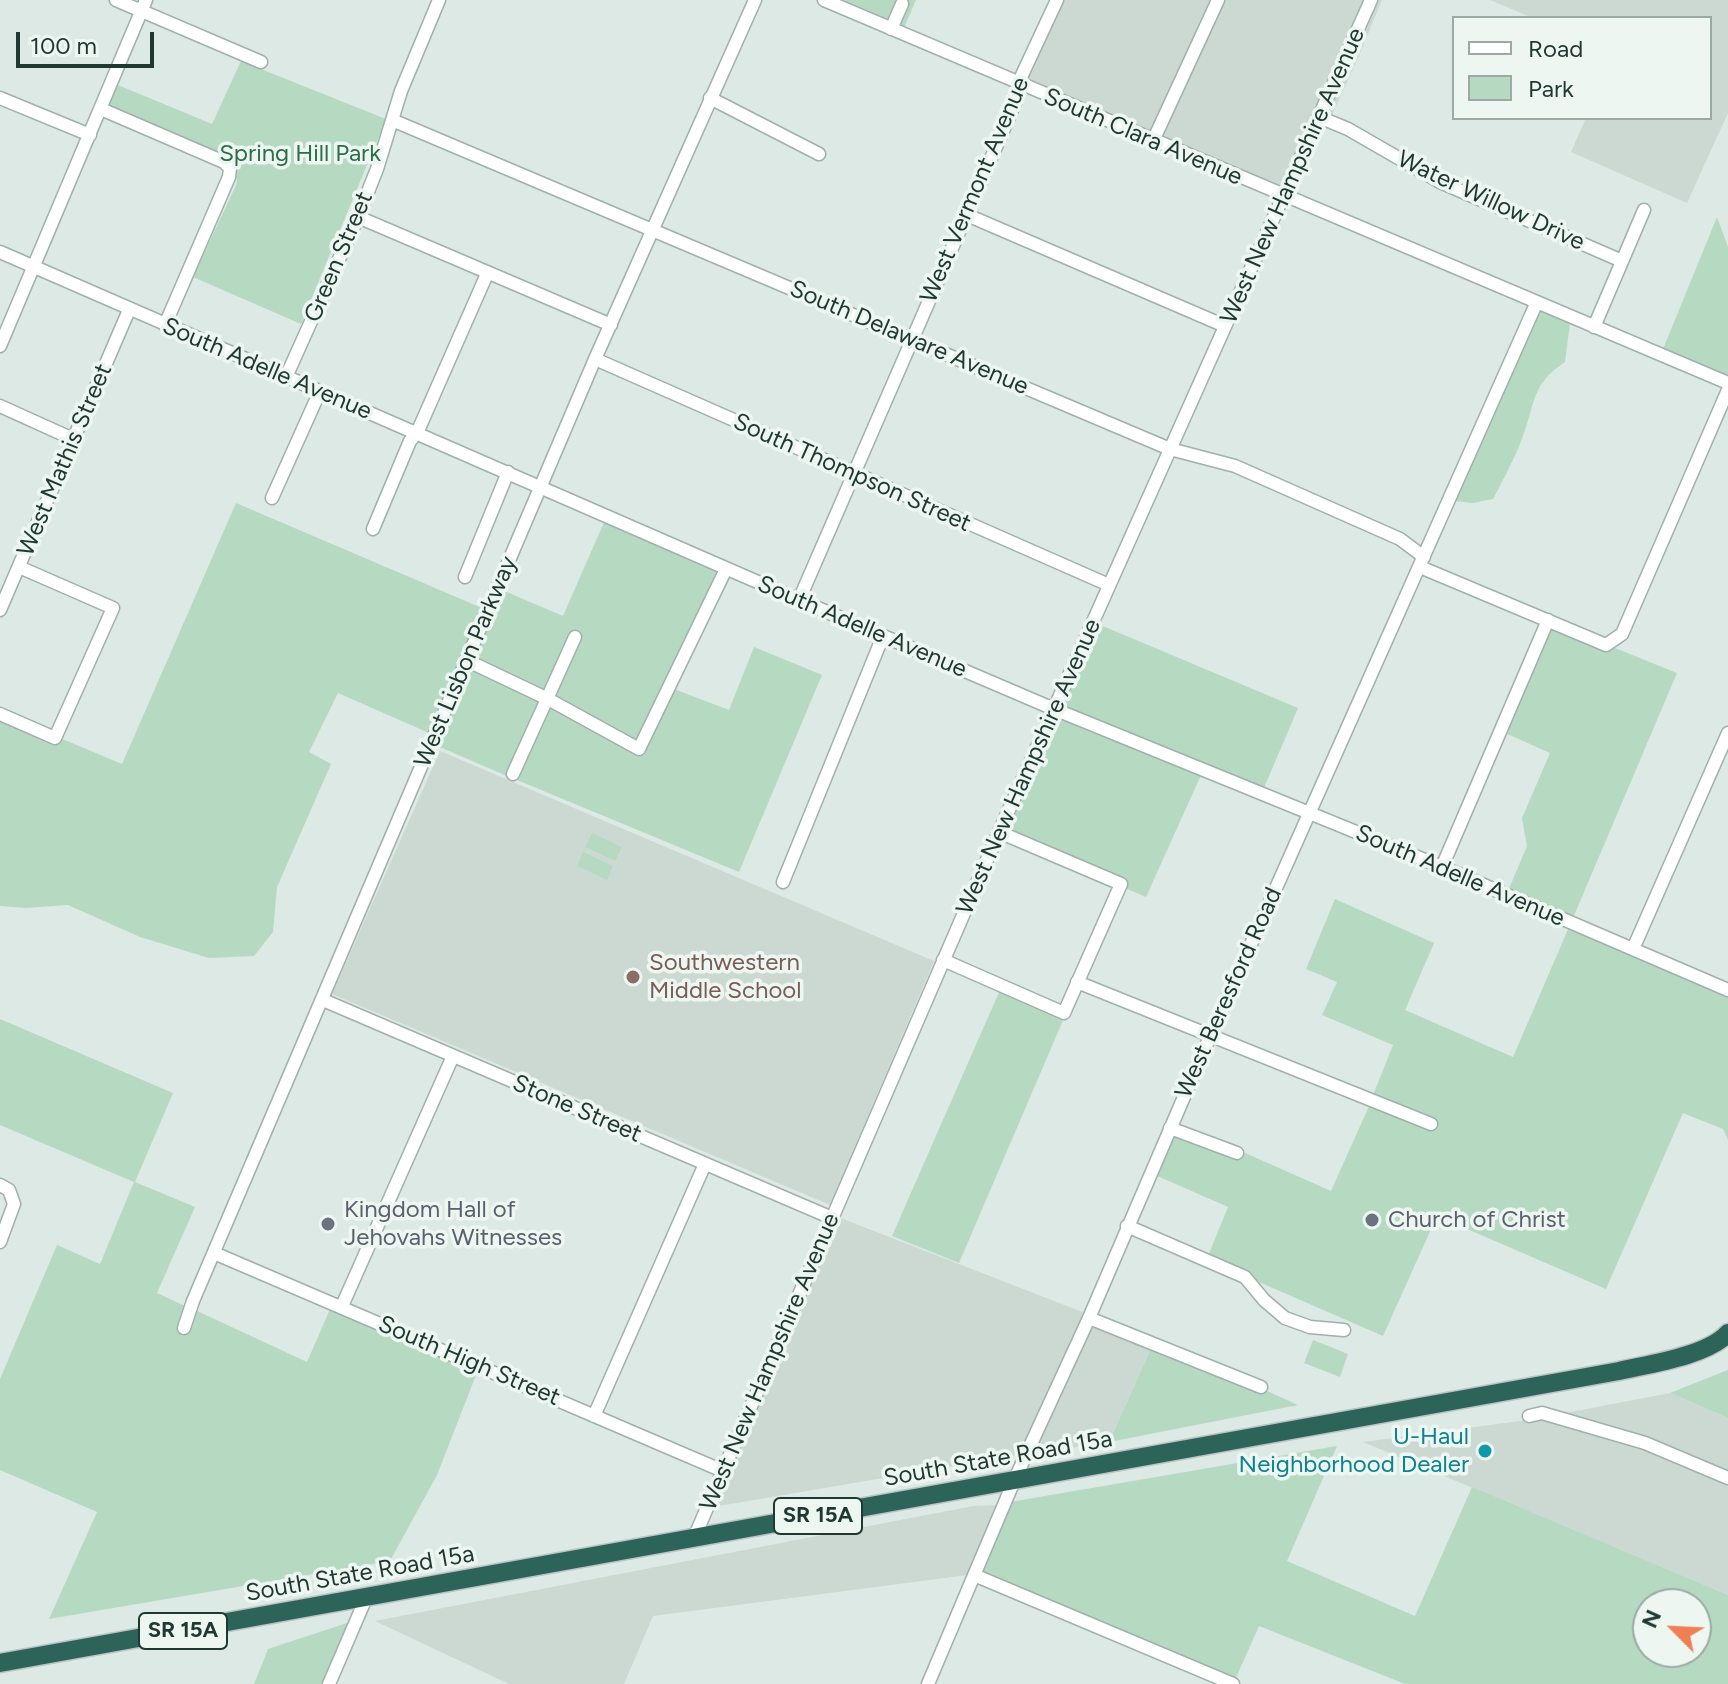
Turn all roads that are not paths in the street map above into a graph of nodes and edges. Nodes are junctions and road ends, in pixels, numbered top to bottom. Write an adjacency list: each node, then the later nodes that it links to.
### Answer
1 (116, 0): 9 (street)
2 (439, 0): 17 (street, Green Street)
3 (755, 0): 14 (street, West Lisbon Parkway)
4 (824, 0): 10 (street, South Clara Avenue)
5 (1057, 0): 12 (street, West Vermont Avenue)
6 (1218, 0): 19 (street)
7 (1371, 0): 16 (street, West New Hampshire Avenue)
8 (902, 4): 10 (street)
9 (144, 6): 11 (street); 15 (street)
10 (891, 29): 12 (street, South Clara Avenue)
11 (261, 62)
12 (1021, 85): 19 (street, South Clara Avenue); 23 (street, West Vermont Avenue)
13 (0, 98): 18 (street)
14 (710, 98): 20 (street); 25 (street, West Lisbon Parkway)
15 (101, 109): 18 (street); 32 (street)
16 (1319, 117): 21 (street, West New Hampshire Avenue); 27 (street, Water Willow Drive)
17 (392, 120): 24 (street, Green Street); 25 (street, South Delaware Avenue)
18 (90, 135): 28 (street)
19 (1153, 141): 21 (street, South Clara Avenue)
20 (819, 154)
21 (1283, 197): 30 (street, South Clara Avenue); 34 (street, West New Hampshire Avenue)
22 (1644, 210): 27 (street)
23 (967, 215): 34 (street); 36 (street, West Vermont Avenue)
24 (358, 217): 29 (street); 39 (street, Green Street)
25 (653, 229): 33 (street, West Lisbon Parkway); 36 (street, South Delaware Avenue)
26 (0, 252): 28 (street, South Adelle Avenue)
27 (1622, 261): 35 (street)
28 (33, 268): 31 (street, South Adelle Avenue); 37 (street)
29 (487, 274): 33 (street); 44 (street)
30 (1536, 304): 35 (street, South Clara Avenue); 52 (street, West Beresford Road)
31 (129, 310): 32 (street, South Adelle Avenue); 45 (street, West Mathis Street)
32 (165, 325): 39 (street, South Adelle Avenue)
33 (611, 325): 38 (street, West Lisbon Parkway)
34 (1225, 326): 46 (street, West New Hampshire Avenue)
35 (1594, 327): 40 (street, South Clara Avenue)
36 (912, 340): 46 (street, South Delaware Avenue); 48 (street, West Vermont Avenue)
37 (0, 346)
38 (595, 359): 48 (street, South Thompson Street); 49 (street, West Lisbon Parkway)
39 (286, 377): 42 (street, South Adelle Avenue)
40 (1728, 383)
41 (1728, 390): 59 (street, South Delaware Avenue)
42 (320, 391): 44 (street, South Adelle Avenue); 50 (street)
43 (0, 406): 45 (street)
44 (417, 433): 47 (street, South Adelle Avenue); 51 (street)
45 (73, 439): 53 (street, West Mathis Street)
46 (1170, 449): 52 (street, South Delaware Avenue); 56 (street, West New Hampshire Avenue)
47 (508, 472): 49 (street, South Adelle Avenue); 55 (street)
48 (853, 474): 56 (street, South Thompson Street); 57 (street, West Vermont Avenue)
49 (541, 487): 54 (street, South Adelle Avenue); 62 (street, West Lisbon Parkway)
50 (272, 498)
51 (373, 529)
52 (1422, 562): 59 (street, South Delaware Avenue); 68 (street, West Beresford Road)
53 (19, 567): 58 (street, West Mathis Street); 65 (street)
54 (726, 569): 57 (street, South Adelle Avenue); 63 (street)
55 (465, 577)
56 (1109, 585): 64 (street, West New Hampshire Avenue)
57 (799, 600): 60 (street, South Adelle Avenue)
58 (0, 610)
59 (1548, 620): 70 (street)
60 (883, 636): 64 (street, South Adelle Avenue); 71 (street)
61 (575, 637): 63 (street)
62 (466, 660): 63 (street); 76 (street, West Lisbon Parkway)
63 (548, 699): 67 (street)
64 (1054, 709): 68 (street, South Adelle Avenue); 69 (street, West New Hampshire Avenue)
65 (0, 714)
66 (1728, 733): 72 (street)
67 (513, 774)
68 (1309, 812): 70 (street, South Adelle Avenue); 77 (street, West Beresford Road)
69 (999, 832): 73 (street, West New Hampshire Avenue); 74 (street)
70 (1442, 867): 72 (street, South Adelle Avenue)
71 (783, 882)
72 (1633, 949): 75 (street, South Adelle Avenue)
73 (943, 960): 74 (street); 84 (street, West New Hampshire Avenue)
74 (1077, 982): 77 (street)
75 (1728, 990)
76 (323, 1000): 78 (street, Stone Street); 87 (street, West Lisbon Parkway)
77 (1211, 1034): 79 (street); 80 (street, West Beresford Road)
78 (453, 1056): 82 (street, Stone Street); 88 (street)
79 (1431, 1124)
80 (1170, 1128): 81 (street); 85 (street, West Beresford Road)
81 (1237, 1153)
82 (705, 1164): 84 (street, Stone Street); 94 (street)
83 (4, 1188): 86 (street)
84 (832, 1218): 96 (street, West New Hampshire Avenue)
85 (1127, 1226): 89 (street, West Beresford Road); 91 (street)
86 (0, 1242)
87 (214, 1253): 88 (street, South High Street); 90 (street, West Lisbon Parkway)
88 (342, 1306): 94 (street, South High Street)
89 (1089, 1318): 93 (street); 98 (street, West Beresford Road)
90 (184, 1328)
91 (1344, 1330)
92 (1725, 1341): 98 (highway, South State Road 15a / SR 15A)
93 (1261, 1387)
94 (594, 1416): 96 (street, South High Street)
95 (1529, 1416): 97 (street)
96 (723, 1471): 99 (street, West New Hampshire Avenue)
97 (1728, 1478)
98 (1014, 1481): 99 (highway, South State Road 15a / SR 15A); 100 (street, West Beresford Road)
99 (694, 1538): 101 (highway, South State Road 15a / SR 15A)
100 (974, 1575): 104 (street, West Beresford Road); 105 (street)
101 (366, 1598): 102 (highway, South State Road 15a / SR 15A); 103 (street)
102 (0, 1663)
103 (329, 1684)
104 (928, 1684)
105 (1233, 1684)

